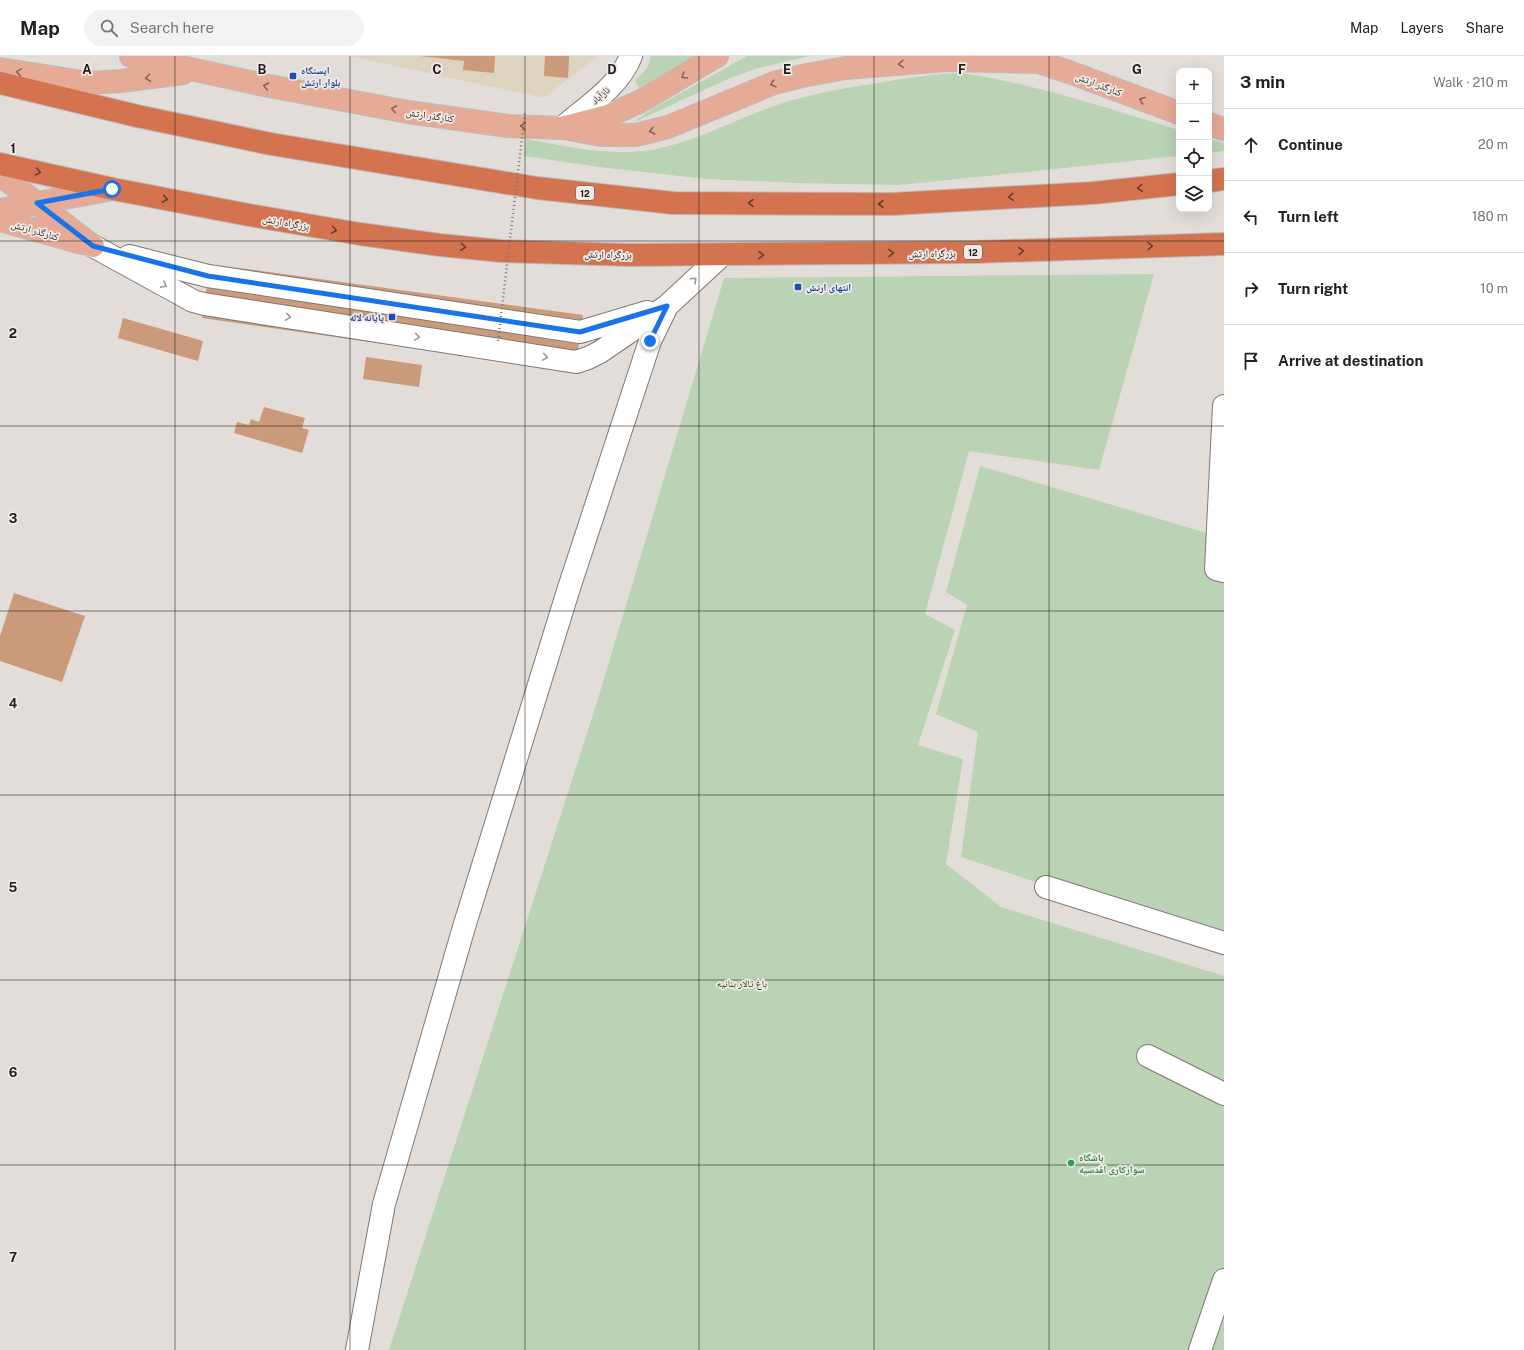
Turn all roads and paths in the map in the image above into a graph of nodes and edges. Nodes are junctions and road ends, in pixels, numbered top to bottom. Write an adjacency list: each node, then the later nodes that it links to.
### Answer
1 (135, 56): 6 (main road, کنارگذر ارتش)
2 (631, 56): 11 (street, نازآباد)
3 (717, 56): 11 (main road, کنارگذر ارتش, one-way to 11)
4 (1028, 59): 9 (main road, کنارگذر ارتش, one-way to 4); 11 (main road, کنارگذر ارتش, one-way to 11)
5 (0, 69): 6 (main road, one-way to 5)
6 (200, 71): 11 (main road, کنارگذر ارتش, one-way to 6)
7 (0, 83): 17 (highway, 12, one-way to 7)
8 (525, 112): 26 (path, bridge)
9 (1176, 112)
10 (1212, 125): 12 (main road)
11 (562, 128)
12 (1224, 129)
13 (0, 164): 18 (highway, بزرگراه ارتش / 12, one-way to 18)
14 (0, 175): 19 (main road)
15 (1224, 179): 16 (highway)
16 (1212, 181)
17 (1176, 184)
18 (112, 189): 19 (main road); 24 (highway, بزرگراه ارتش / 12, one-way to 24)
19 (37, 203): 20 (main road); 23 (main road)
20 (0, 210)
21 (0, 220): 23 (main road, کنارگذر ارتش)
22 (1224, 244): 24 (highway, بزرگراه ارتش / 12, one-way to 22)
23 (93, 246): 25 (street); 25 (street, one-way to 25)
24 (722, 255): 25 (street, one-way to 24)
25 (667, 306): 34 (street)
26 (498, 341)
27 (1224, 406): 28 (street)
28 (1224, 571)
29 (1046, 887): 30 (street)
30 (1224, 943)
31 (1148, 1056): 32 (street)
32 (1224, 1094)
33 (1224, 1280): 35 (street)
34 (357, 1350)
35 (1200, 1350)

